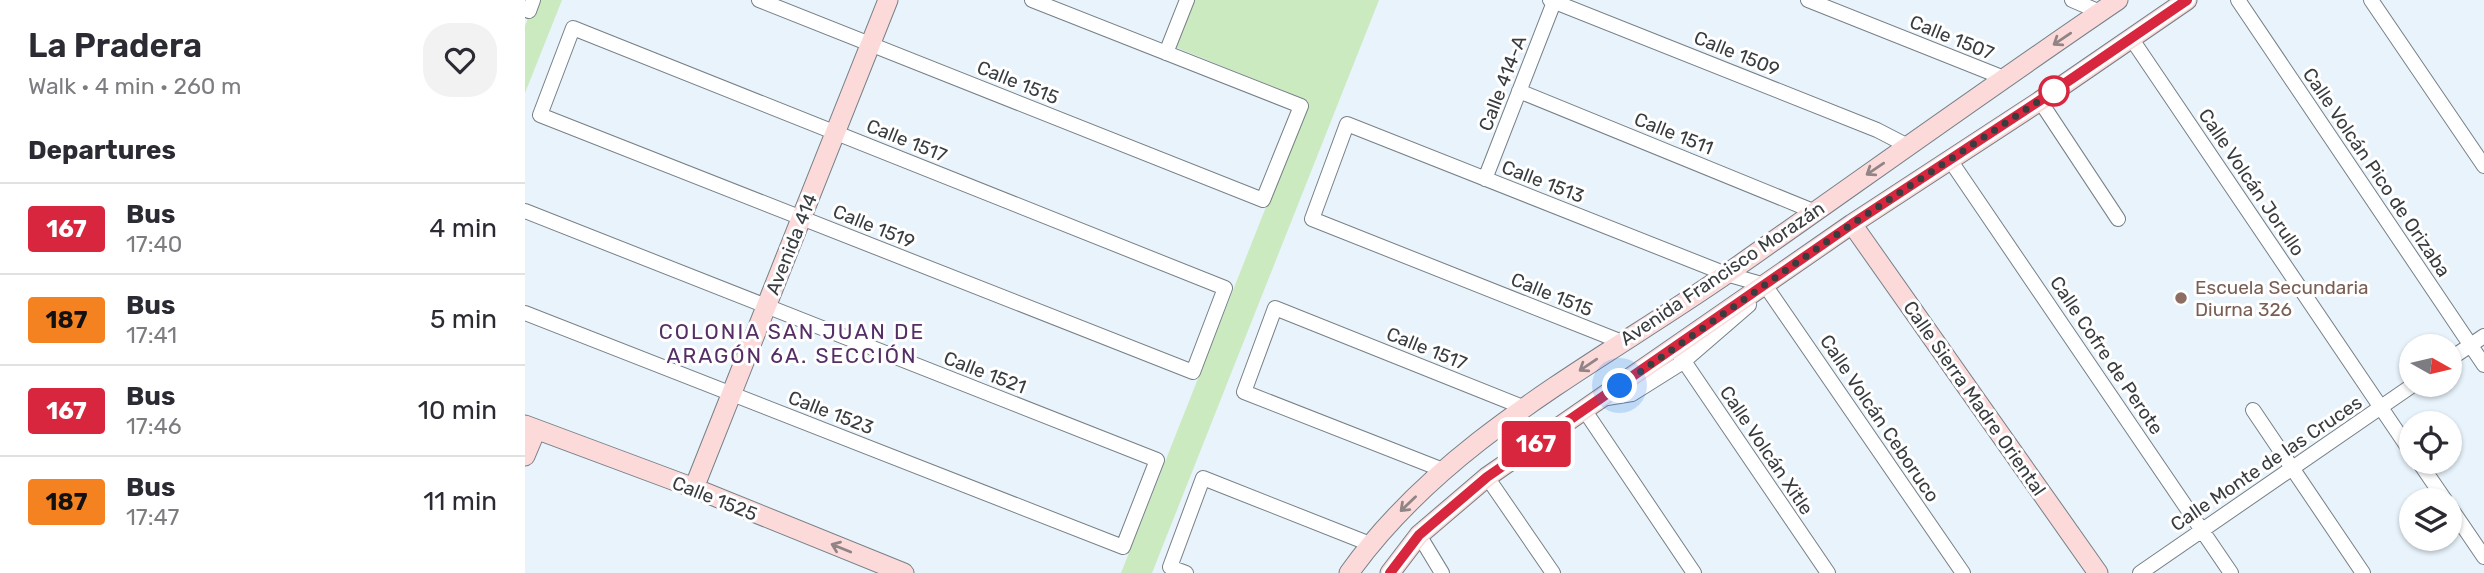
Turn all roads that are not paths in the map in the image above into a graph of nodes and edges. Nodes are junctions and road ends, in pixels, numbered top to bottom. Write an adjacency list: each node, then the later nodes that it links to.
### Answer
1 (759, 0): 15 (street, Calle 1515)
2 (888, 0): 15 (street, Avenida 414)
3 (1031, 0): 16 (street)
4 (1187, 0): 16 (street)
5 (1808, 0): 17 (street, Calle 1507)
6 (2073, 0): 12 (street)
7 (2118, 0): 12 (street, Avenida Francisco Morazán)
8 (2187, 0): 14 (street, Avenida Francisco Morazán)
9 (2238, 0): 37 (street, Calle Volcán Pico de Orizaba)
10 (2371, 0): 23 (street)
11 (1552, 1): 18 (street, Calle 414-A); 21 (street, Calle 1509)
12 (2100, 12): 17 (street, Avenida Francisco Morazán, one-way to 17)
13 (573, 28): 20 (street, Calle 1517); 27 (street, Calle 1519)
14 (2131, 38): 19 (street, Avenida Francisco Morazán); 45 (street, Calle Volcán Jorullo)
15 (871, 44): 16 (street, Calle 1515); 20 (street, Avenida 414)
16 (1166, 53)
17 (2004, 78): 21 (street, Avenida Francisco Morazán)
18 (1519, 90): 24 (street, Calle 414-A); 26 (street, Calle 1511)
19 (2039, 101): 22 (street, Avenida Francisco Morazán); 29 (street)
20 (835, 133): 27 (street, Avenida 414); 41 (street, Calle 1517)
21 (1908, 146): 26 (street, Avenida Francisco Morazán, one-way to 26)
22 (1950, 159): 30 (street, Avenida Francisco Morazán); 56 (street, Calle Cofre de Perote)
23 (2484, 166)
24 (1485, 179): 28 (street, Calle 1513); 31 (street, Calle 1513)
25 (525, 211): 33 (street, Calle 1521)
26 (1814, 211): 31 (street, Avenida Francisco Morazán)
27 (802, 218): 33 (street, Avenida 414); 41 (street, Calle 1519)
28 (1312, 219): 36 (street, Calle 1515)
29 (2118, 219)
30 (1852, 224): 32 (street, Avenida Francisco Morazán); 70 (street, Calle Sierra Madre Oriental)
31 (1726, 274): 32 (street, Calle 1513); 36 (street, Avenida Francisco Morazán)
32 (1765, 285): 39 (street, Avenida Francisco Morazán); 69 (street, Calle Volcán Ceboruco)
33 (767, 306): 42 (street, Avenida 414); 59 (street, Calle 1521)
34 (525, 313): 42 (street, Calle 1523)
35 (2484, 336): 37 (street)
36 (1622, 342): 44 (street, Avenida Francisco Morazán, one-way to 44)
37 (2470, 345): 38 (street); 40 (street, Calle Volcán Pico de Orizaba)
38 (2462, 351)
39 (1679, 355): 47 (street, Avenida Francisco Morazán); 68 (street, Calle Volcán Xitle)
40 (2484, 365)
41 (1193, 372)
42 (732, 394): 54 (street, Avenida 414); 59 (street, Calle 1523)
43 (2399, 395): 45 (street, Calle Monte de las Cruces)
44 (1525, 408): 51 (street, Avenida Francisco Morazán); 51 (street, Calle 1517)
45 (2381, 408): 49 (street, Calle Volcán Jorullo); 52 (street, Calle Monte de las Cruces)
46 (2253, 410): 52 (street)
47 (1585, 411): 53 (street, Avenida Francisco Morazán); 67 (street)
48 (530, 428): 50 (street); 54 (street, Calle 1525)
49 (2399, 434)
50 (525, 456)
51 (1443, 470): 58 (street, Avenida Francisco Morazán, one-way to 58)
52 (2292, 470): 56 (street, Calle Monte de las Cruces); 73 (street)
53 (1487, 477): 57 (street, Avenida Francisco Morazán); 66 (street)
54 (694, 488): 61 (street, Calle 1525, one-way to 54)
55 (2462, 525): 60 (street)
56 (2203, 530): 71 (street, Calle Monte de las Cruces); 72 (street, Calle Cofre de Perote)
57 (1419, 535): 64 (street, Avenida Francisco Morazán); 65 (street)
58 (1370, 544): 62 (street); 63 (street, Avenida Francisco Morazán)
59 (1123, 547)
60 (2484, 557)
61 (904, 573)
62 (1186, 573)
63 (1349, 573)
64 (1390, 573)
65 (1442, 573)
66 (1553, 573)
67 (1695, 573)
68 (1828, 573)
69 (1963, 573)
70 (2098, 573)
71 (2140, 573)
72 (2231, 573)
73 (2363, 573)

